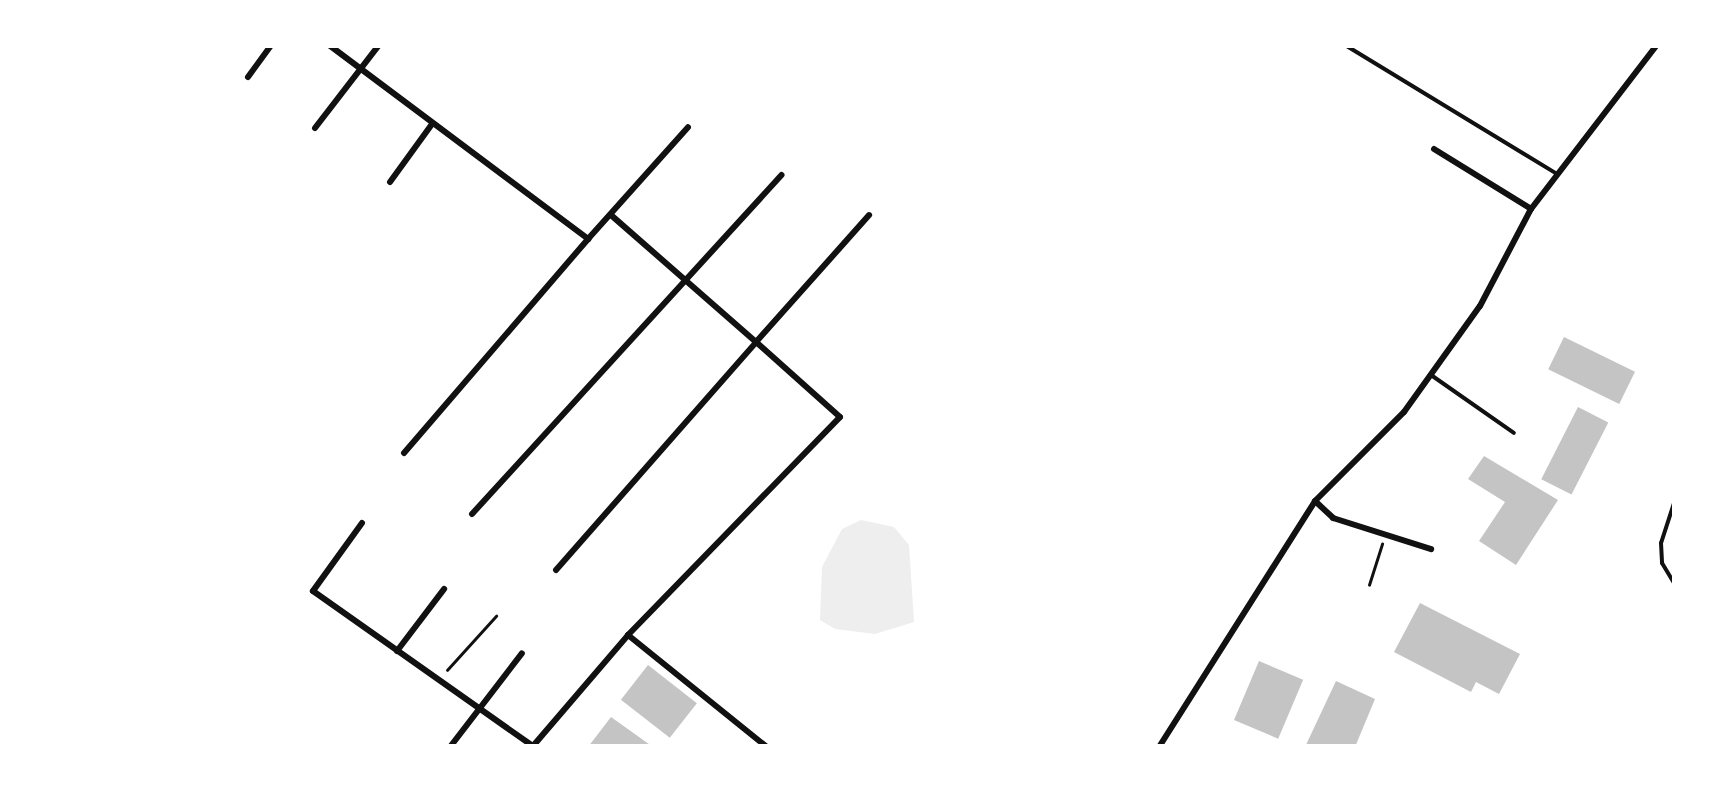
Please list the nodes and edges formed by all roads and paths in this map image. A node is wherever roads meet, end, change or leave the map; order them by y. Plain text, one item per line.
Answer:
1 (271, 45) edge
2 (329, 45) edge
3 (379, 45) edge
4 (1344, 45) edge
5 (1658, 45) edge
6 (360, 69) junction
7 (248, 77) dead end
8 (432, 124) junction
9 (688, 127) dead end
10 (315, 128) dead end
11 (1434, 149) dead end
12 (1557, 174) junction
13 (782, 175) dead end
14 (390, 182) dead end
15 (1532, 208) junction
16 (869, 215) dead end
17 (612, 216) junction
18 (588, 238) junction
19 (682, 282) junction
20 (756, 342) junction
21 (1431, 374) junction
22 (1514, 432) dead end
23 (404, 454) dead end
24 (1675, 500) edge
25 (1316, 501) junction
26 (472, 514) dead end
27 (362, 523) dead end
28 (1383, 538) junction
29 (1431, 549) dead end
30 (556, 570) dead end
31 (1369, 585) dead end
32 (1675, 586) edge
33 (444, 589) dead end
34 (496, 616) dead end
35 (628, 635) junction
36 (397, 650) junction
37 (522, 653) dead end
38 (438, 680) junction
39 (481, 710) junction
40 (450, 747) edge
41 (532, 747) edge
42 (767, 747) edge
43 (1159, 747) edge

1 - 7 street
2 - 6 street
3 - 6 street
4 - 12 lane
5 - 12 street
6 - 8 street
6 - 10 street
8 - 14 street
8 - 18 street
9 - 17 street
11 - 15 street
12 - 15 street
13 - 19 street
15 - 21 street
16 - 20 street
17 - 18 street
17 - 19 street
18 - 23 street
19 - 20 street
19 - 26 street
20 - 30 street
20 - 35 street
21 - 22 lane
21 - 25 street
24 - 32 lane
25 - 28 street
25 - 43 street
27 - 36 street
28 - 29 street
28 - 31 path
33 - 36 street
34 - 38 path
35 - 41 street
35 - 42 street
36 - 38 street
37 - 39 street
38 - 39 street
39 - 40 street
39 - 41 street

